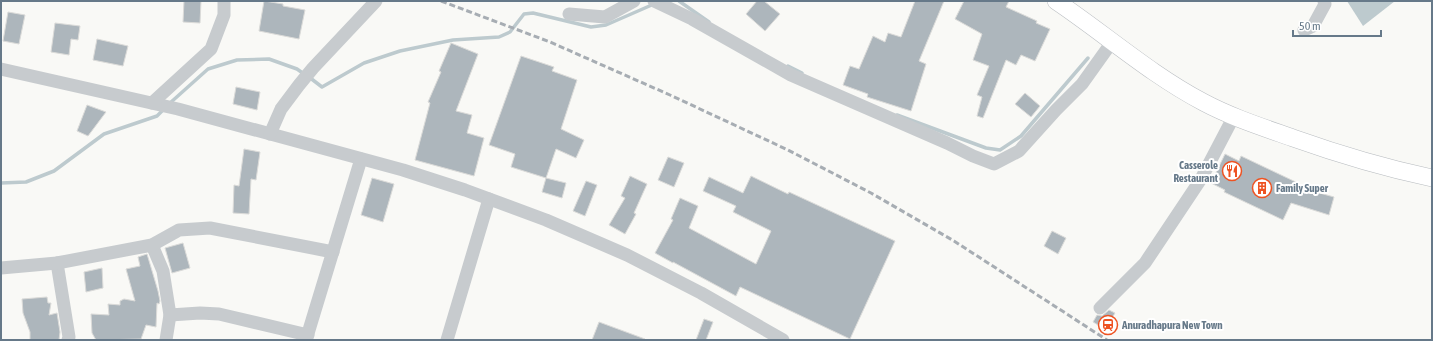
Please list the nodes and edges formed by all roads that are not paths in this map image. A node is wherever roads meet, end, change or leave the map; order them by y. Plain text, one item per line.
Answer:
1 (224, 1) edge
2 (376, 1) edge
3 (634, 1) edge
4 (1324, 1) edge
5 (657, 2) edge
6 (1064, 3) edge
7 (569, 14) dead end
8 (1304, 30) dead end
9 (1107, 39) junction
10 (1, 69) edge
11 (157, 104) junction
12 (1234, 116) junction
13 (270, 134) junction
14 (361, 158) junction
15 (1432, 178) edge
16 (489, 200) junction
17 (152, 245) junction
18 (333, 252) junction
19 (57, 263) junction
20 (1, 268) edge
21 (1100, 308) dead end
22 (170, 315) junction
23 (307, 337) edge
24 (68, 340) edge
25 (166, 340) edge
26 (447, 340) edge
27 (783, 340) edge

1 - 11 street
2 - 13 street
3 - 7 street
4 - 8 street
5 - 9 street
6 - 9 main road
9 - 12 main road
10 - 11 street
11 - 13 street
12 - 15 main road
12 - 21 street
13 - 14 street
14 - 16 street
14 - 18 street
16 - 26 street
16 - 27 street
17 - 18 street
17 - 19 street
17 - 22 street
18 - 23 street
19 - 20 street
19 - 24 street
22 - 23 street
22 - 25 street

